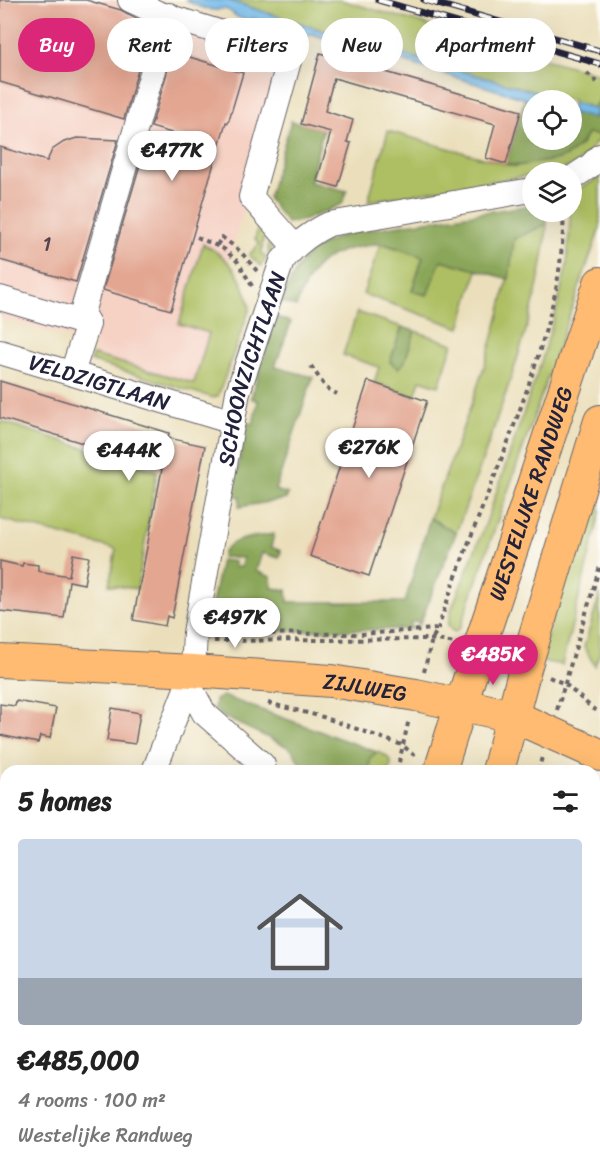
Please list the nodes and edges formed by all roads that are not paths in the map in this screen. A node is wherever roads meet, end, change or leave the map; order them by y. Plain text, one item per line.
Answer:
1 (130, 0) edge
2 (170, 15) junction
3 (600, 156) edge
4 (582, 171) edge
5 (522, 192) edge
6 (294, 246) junction
7 (600, 283) edge
8 (0, 298) edge
9 (88, 324) junction
10 (0, 352) edge
11 (72, 373) junction
12 (600, 420) edge
13 (233, 422) junction
14 (192, 657) junction
15 (0, 661) edge
16 (462, 705) junction
17 (513, 716) junction
18 (600, 755) edge
19 (156, 765) edge
20 (263, 765) edge
21 (442, 765) edge
22 (500, 765) edge

1 - 2 street
2 - 6 street
2 - 9 street
3 - 4 street
5 - 6 street, SCHOONZICHTLAAN
6 - 13 street, SCHOONZICHTLAAN
7 - 16 main road, WESTELIJKE RANDWEG
8 - 9 street
9 - 11 street
10 - 11 street, VELDZIGTLAAN
11 - 13 street, VELDZIGTLAAN
12 - 17 main road, WESTELIJKE RANDWEG
13 - 14 street, SCHOONZICHTLAAN
14 - 15 main road, ZIJLWEG
14 - 16 main road, ZIJLWEG
14 - 19 street
14 - 20 street
16 - 17 main road, ZIJLWEG
16 - 21 main road, WESTELIJKE RANDWEG
17 - 18 main road, ZIJLWEG
17 - 22 main road, WESTELIJKE RANDWEG

